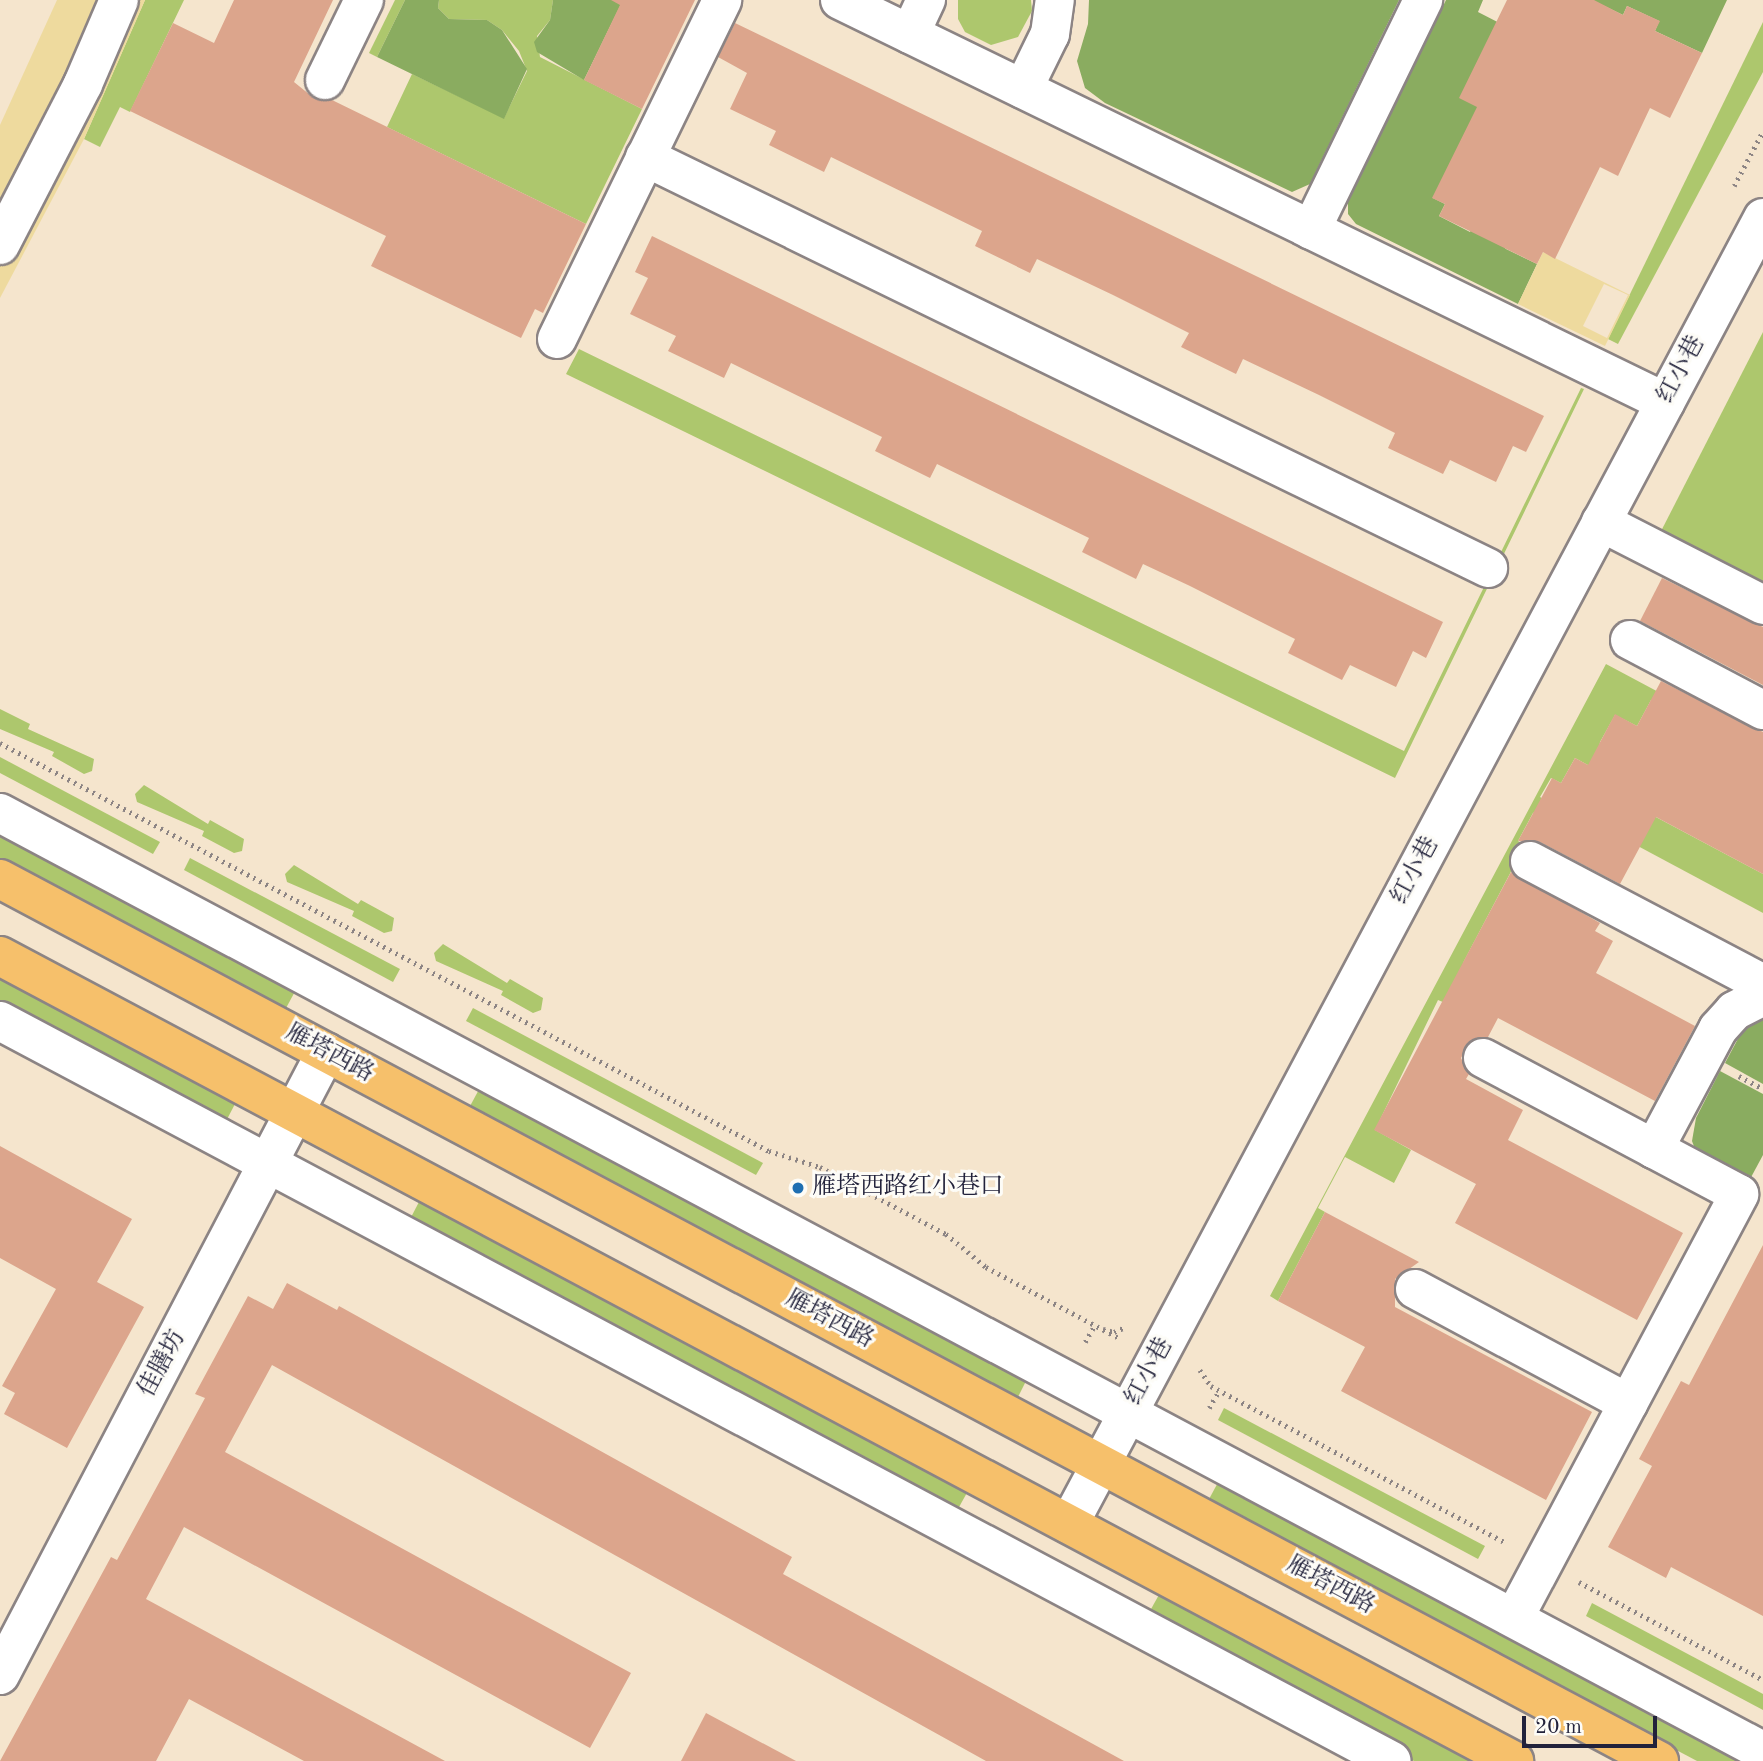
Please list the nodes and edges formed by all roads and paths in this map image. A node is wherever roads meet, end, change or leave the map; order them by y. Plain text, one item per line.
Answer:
1 (118, 0) edge
2 (364, 0) edge
3 (722, 0) edge
4 (840, 0) edge
5 (926, 0) edge
6 (1055, 0) edge
7 (1423, 0) edge
8 (910, 34) junction
9 (325, 80) dead end
10 (1023, 89) junction
11 (645, 158) junction
12 (1763, 218) edge
13 (1311, 230) junction
14 (0, 245) edge
15 (557, 339) dead end
16 (1665, 402) junction
17 (1601, 522) junction
18 (1488, 568) dead end
19 (1763, 605) edge
20 (1630, 640) dead end
21 (1763, 710) edge
22 (0, 743) edge
23 (0, 813) edge
24 (1531, 861) dead end
25 (0, 879) edge
26 (0, 956) edge
27 (1763, 984) edge
28 (1763, 996) edge
29 (0, 1021) edge
30 (326, 1052) junction
31 (1483, 1058) dead end
32 (294, 1112) junction
33 (1654, 1149) junction
34 (268, 1163) junction
35 (1751, 1201) edge
36 (1415, 1289) dead end
37 (1157, 1358) junction
38 (1210, 1386) dead end
39 (1628, 1403) junction
40 (1128, 1413) junction
41 (1100, 1464) junction
42 (1069, 1524) junction
43 (1514, 1618) junction
44 (0, 1675) edge
45 (1763, 1751) edge
46 (1392, 1761) edge
47 (1514, 1761) edge
48 (1658, 1761) edge

1 - 14 street
2 - 9 street
3 - 11 street
4 - 8 street
5 - 8 street
6 - 10 street
7 - 13 street
8 - 10 street
10 - 13 street
11 - 15 street
11 - 18 street
12 - 16 street, 红小巷
13 - 16 street
16 - 17 street, 红小巷
17 - 19 street
17 - 37 street, 红小巷
20 - 21 street
22 - 37 path
23 - 40 street
24 - 27 street
25 - 30 main road, 雁塔西路
26 - 32 main road
28 - 33 street
29 - 34 street
30 - 32 street, 佳膳坊
30 - 41 main road, 雁塔西路
31 - 33 street
32 - 34 street, 佳膳坊
32 - 42 main road
33 - 35 street
34 - 44 street, 佳膳坊
34 - 46 street
35 - 39 street
36 - 39 street
37 - 38 path
37 - 40 street, 红小巷
39 - 43 street
40 - 41 street, 红小巷
40 - 43 street
41 - 42 street, 红小巷
41 - 48 main road, 雁塔西路
42 - 47 main road
43 - 45 street

